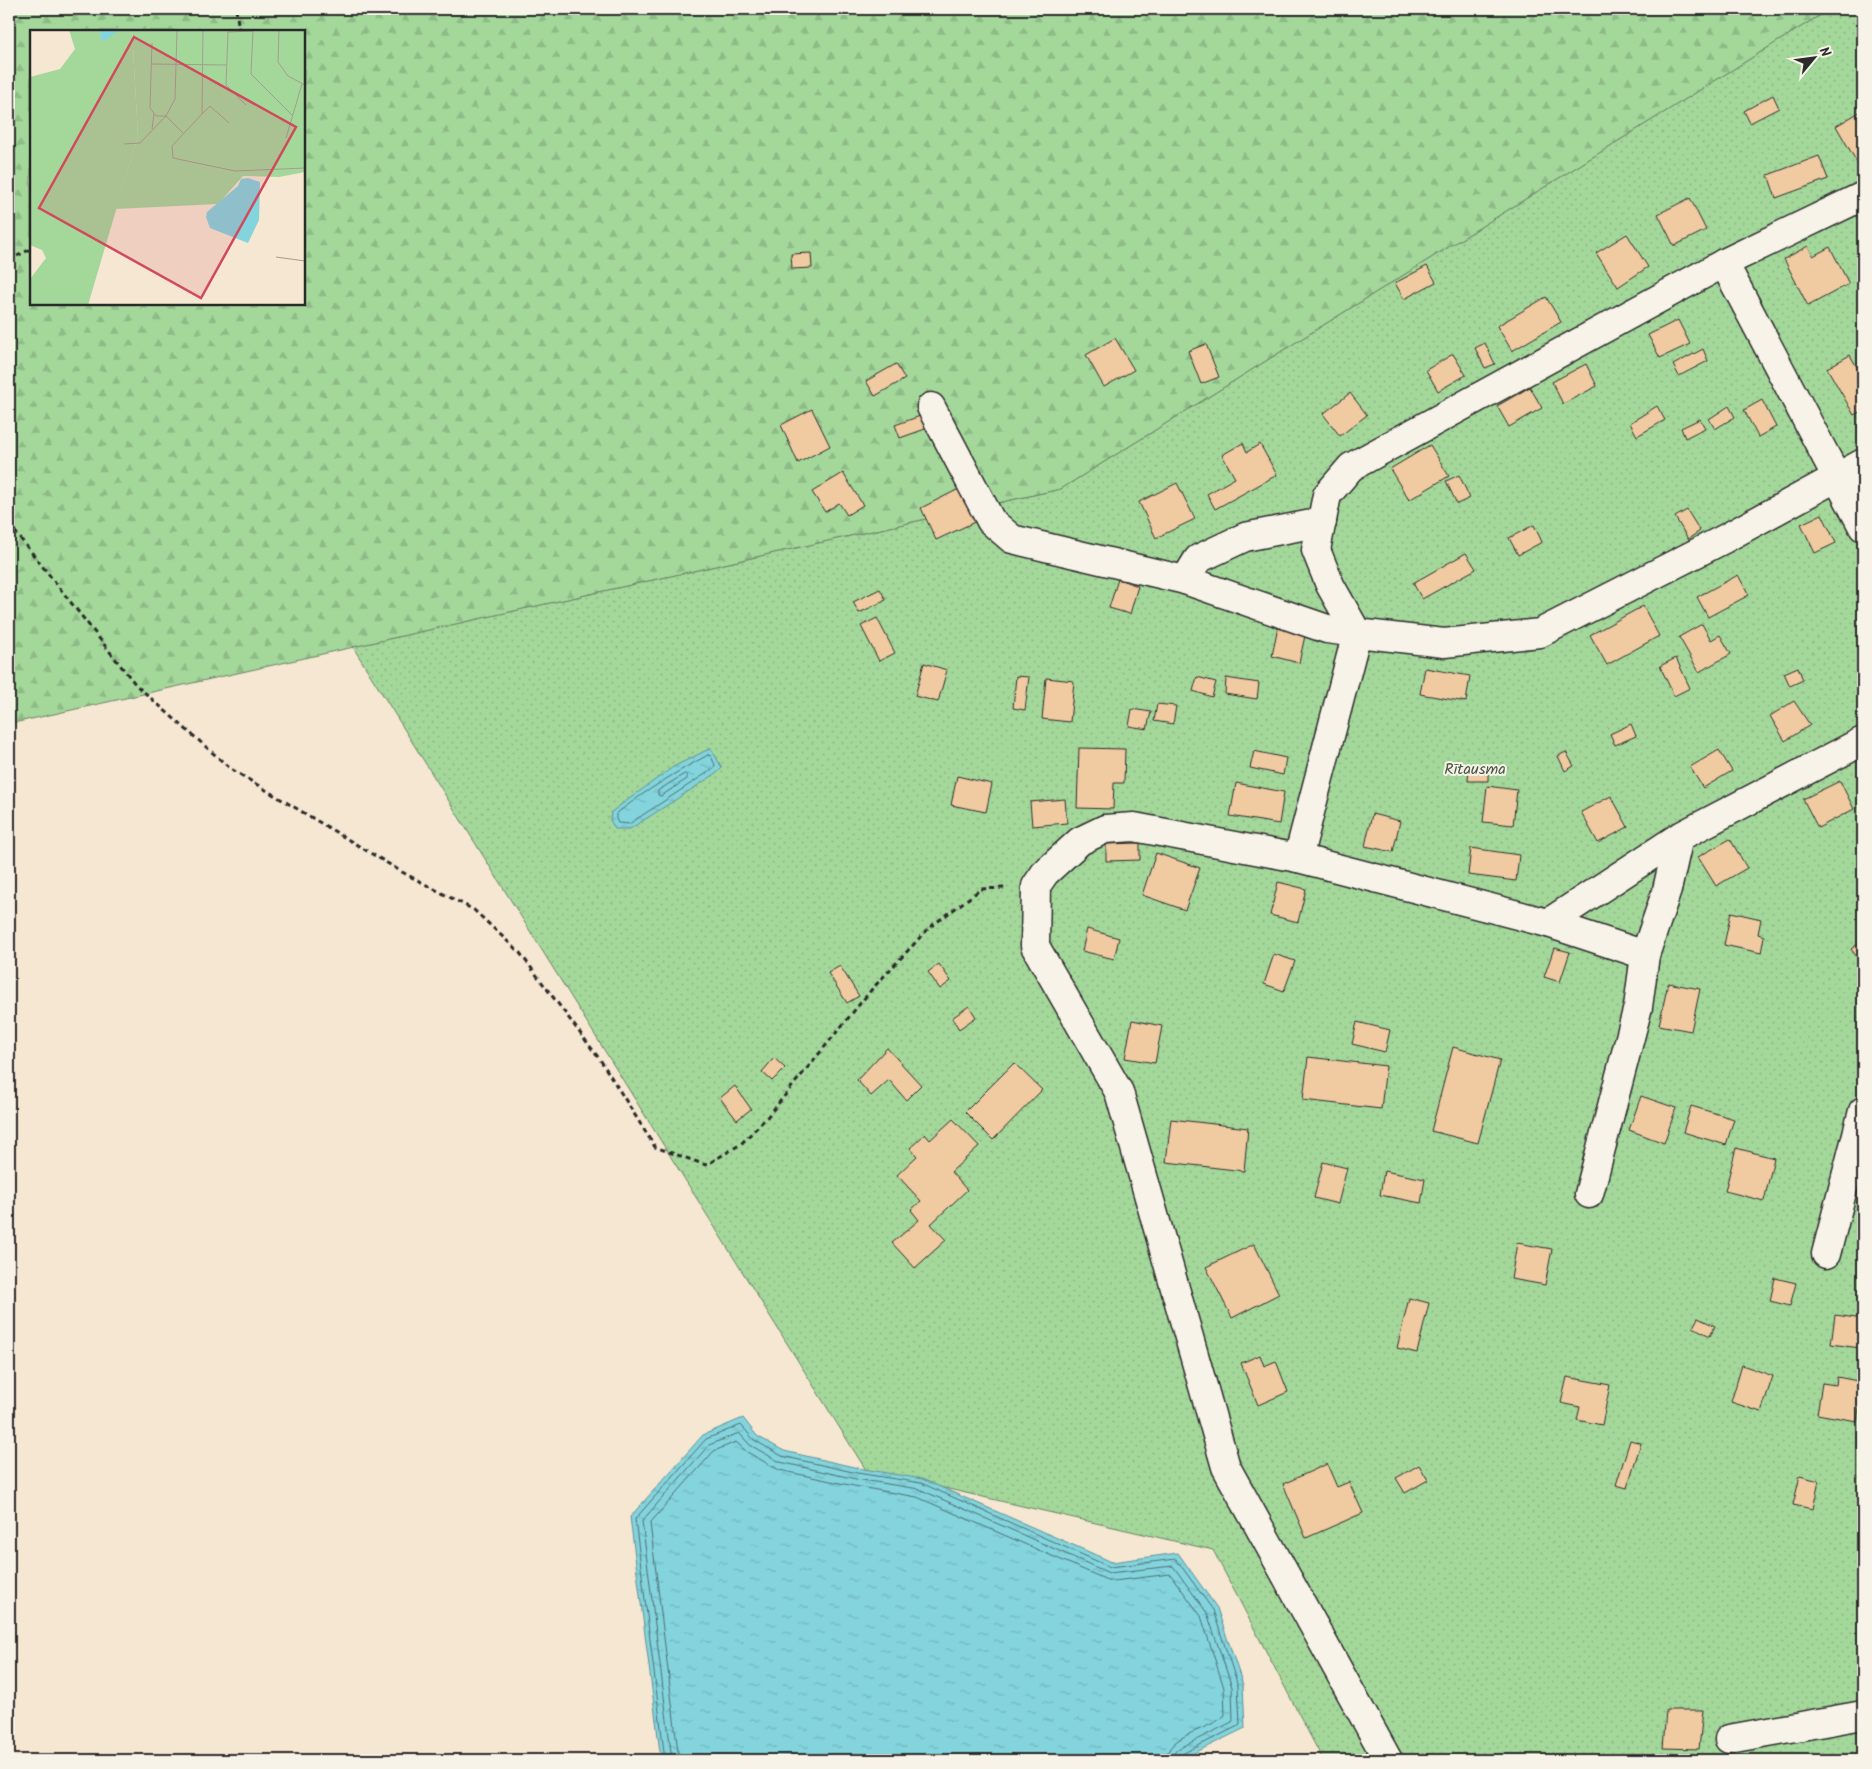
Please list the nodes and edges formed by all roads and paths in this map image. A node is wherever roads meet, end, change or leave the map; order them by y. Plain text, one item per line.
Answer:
1 (236, 9) edge
2 (240, 30) edge
3 (1863, 196) edge
4 (30, 250) edge
5 (9, 260) edge
6 (1724, 263) junction
7 (931, 407) dead end
8 (1863, 463) edge
9 (1837, 477) junction
10 (1322, 522) junction
11 (9, 524) edge
12 (1863, 527) edge
13 (1185, 580) junction
14 (1356, 633) junction
15 (1863, 741) edge
16 (1679, 837) junction
17 (1298, 858) junction
18 (1036, 886) junction
19 (1548, 924) junction
20 (1646, 955) junction
21 (1863, 1111) edge
22 (1589, 1194) dead end
23 (1826, 1254) dead end
24 (1863, 1715) edge
25 (1729, 1739) dead end
26 (1388, 1760) edge

1 - 2 path
3 - 6 lane
4 - 5 path
6 - 9 lane
6 - 10 lane
7 - 13 lane
8 - 9 lane
9 - 12 lane
9 - 14 lane
10 - 13 lane
10 - 14 lane
11 - 18 path
13 - 14 lane
14 - 17 lane
15 - 16 lane
16 - 19 lane
16 - 20 lane
17 - 18 lane
17 - 19 lane
18 - 26 lane
19 - 20 lane
20 - 22 lane
21 - 23 lane
24 - 25 lane

